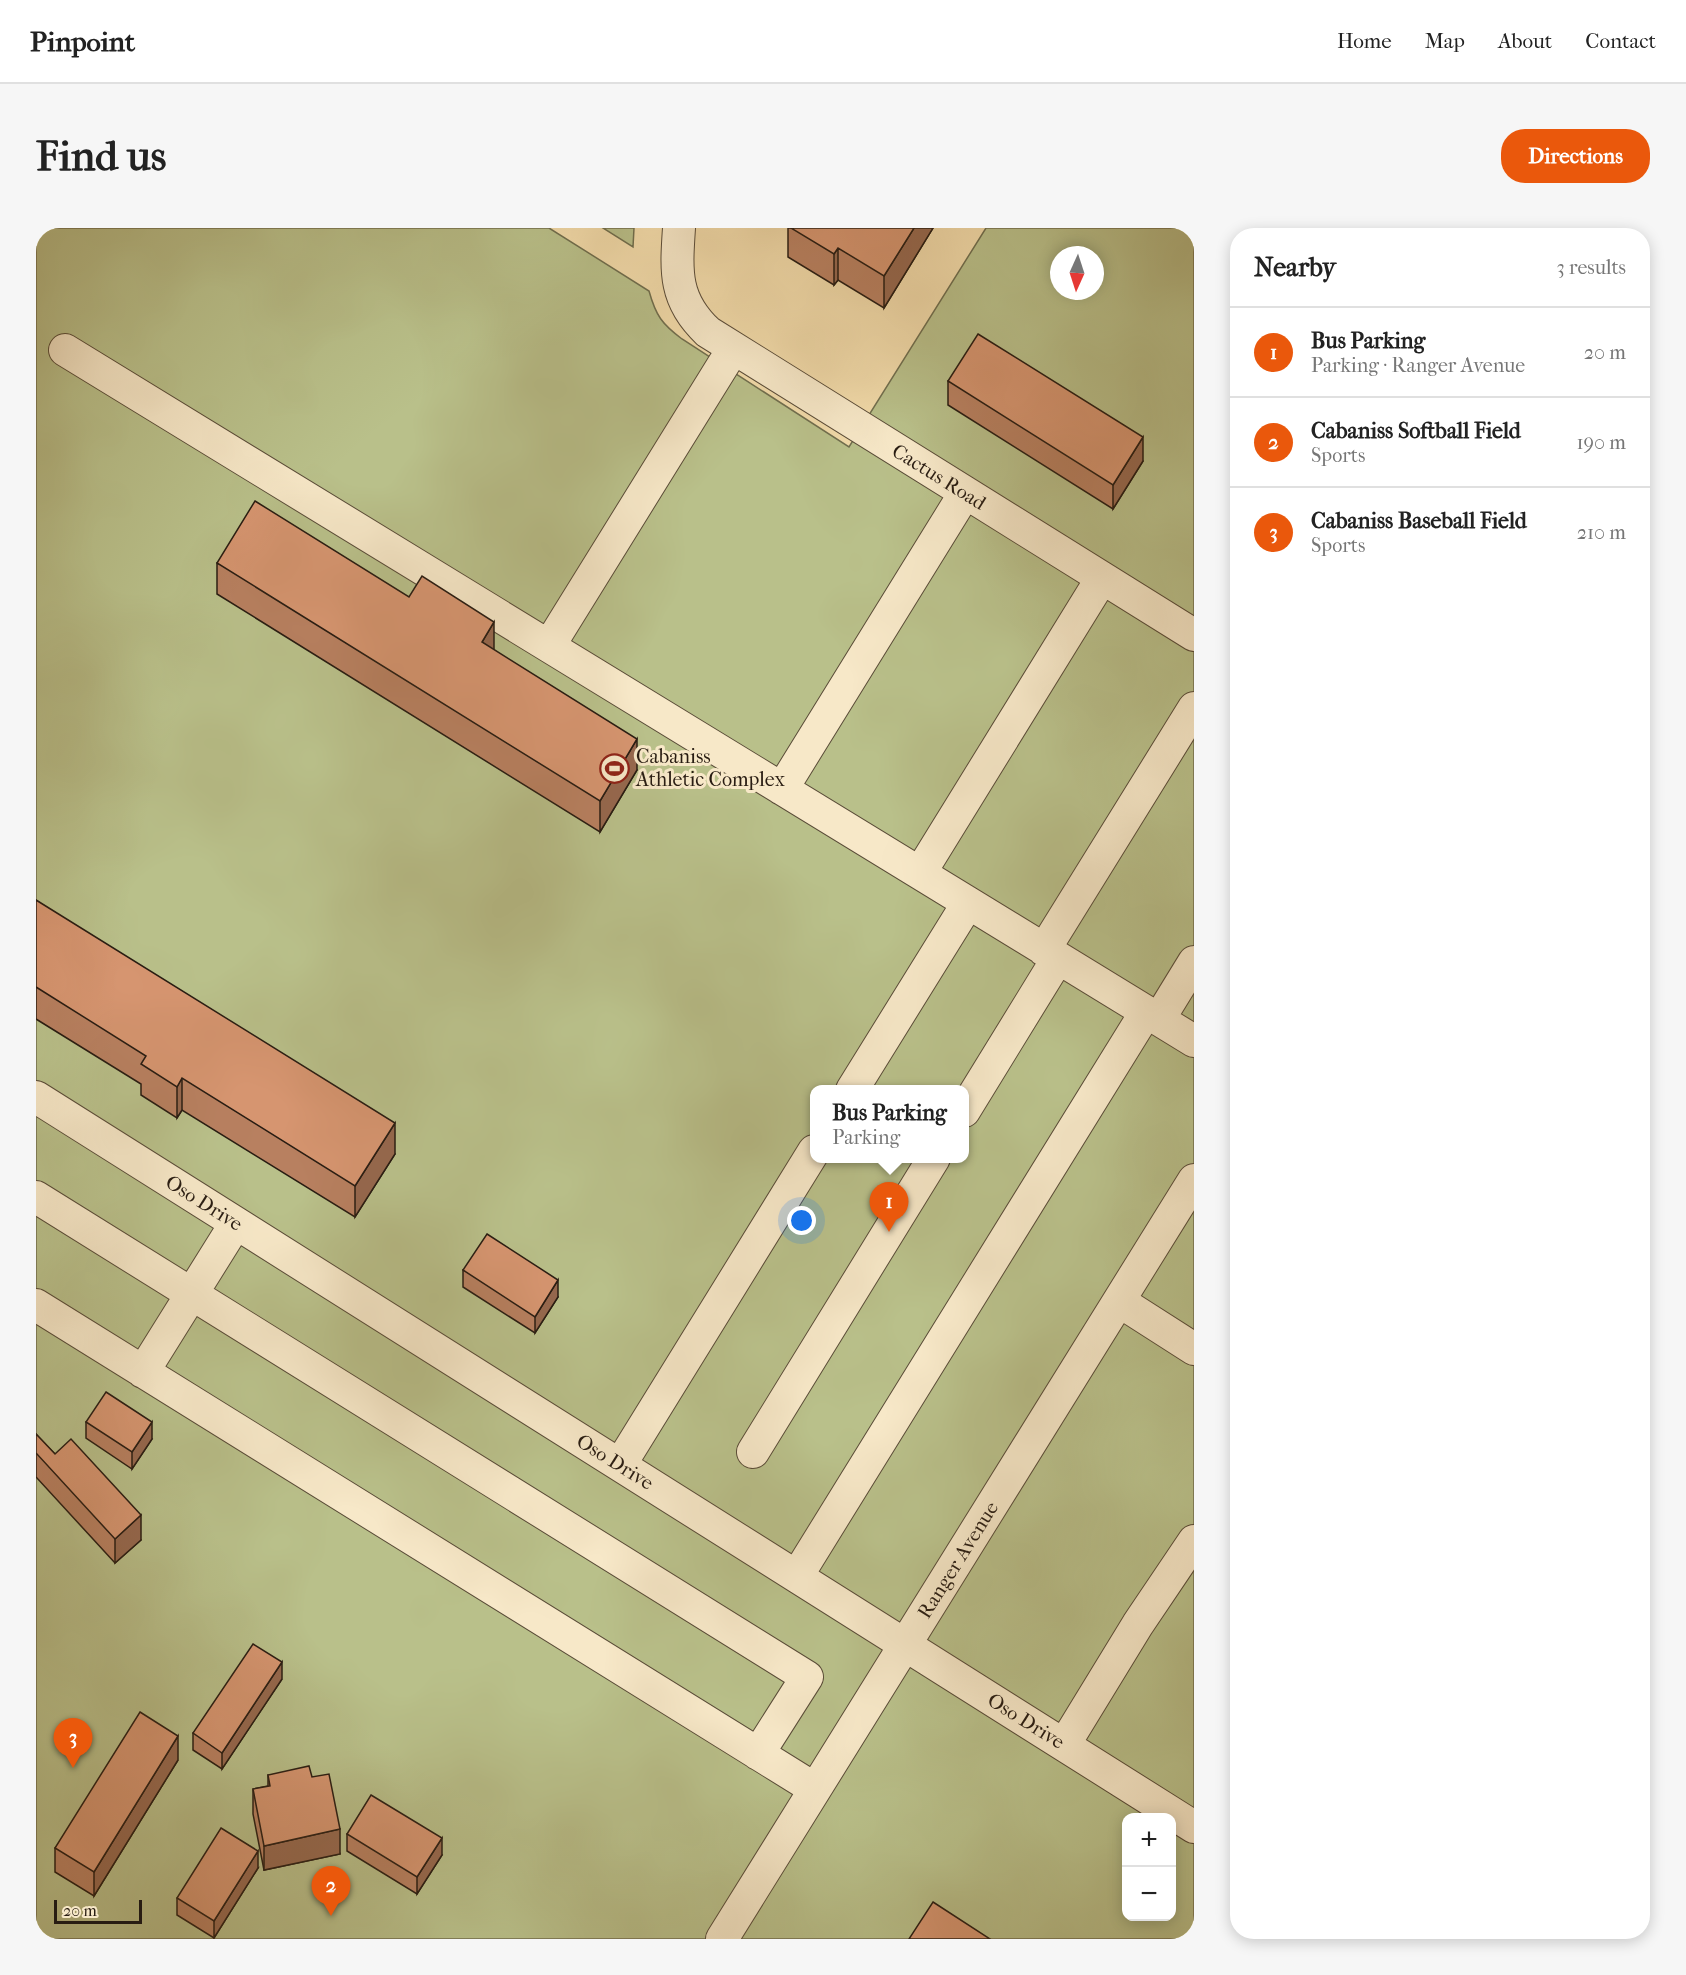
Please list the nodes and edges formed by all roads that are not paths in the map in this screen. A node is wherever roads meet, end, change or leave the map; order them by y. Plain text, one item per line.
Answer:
1 (679, 228) edge
2 (733, 349) junction
3 (65, 350) dead end
4 (965, 493) junction
5 (1102, 578) junction
6 (1194, 635) edge
7 (549, 646) junction
8 (1194, 708) edge
9 (782, 789) junction
10 (920, 873) junction
11 (968, 903) junction
12 (1051, 954) junction
13 (1194, 962) edge
14 (1152, 1016) junction
15 (1194, 1041) edge
16 (854, 1085) edge
17 (36, 1097) edge
18 (969, 1102) edge
19 (810, 1158) edge
20 (931, 1163) edge
21 (1194, 1180) edge
22 (36, 1197) edge
23 (236, 1223) junction
24 (192, 1294) junction
25 (1119, 1301) junction
26 (36, 1305) edge
27 (1194, 1348) edge
28 (143, 1372) junction
29 (753, 1452) dead end
30 (620, 1465) junction
31 (1194, 1541) edge
32 (796, 1576) junction
33 (905, 1645) junction
34 (1064, 1745) junction
35 (758, 1754) junction
36 (815, 1789) junction
37 (1194, 1827) edge
38 (722, 1939) edge

1 - 2 street, Cactus Road
2 - 4 street, Cactus Road
2 - 7 street
3 - 7 street
4 - 5 street, Cactus Road
4 - 9 street
5 - 6 street, Cactus Road
5 - 10 street
7 - 9 street
8 - 12 street
9 - 10 street
10 - 11 street
11 - 12 street
11 - 16 street
12 - 14 street
12 - 18 street
13 - 14 street
14 - 15 street
14 - 32 street
17 - 23 street, Oso Drive
19 - 30 street
20 - 29 street
21 - 25 street, Ranger Avenue
22 - 24 street
23 - 24 street
23 - 30 street, Oso Drive
24 - 28 street
24 - 35 street
25 - 27 street
25 - 33 street, Ranger Avenue
26 - 28 street
28 - 35 street
30 - 32 street, Oso Drive
31 - 34 street
32 - 33 street, Oso Drive
33 - 34 street, Oso Drive
33 - 36 street, Ranger Avenue
34 - 37 street, Oso Drive
35 - 36 street
36 - 38 street, Ranger Avenue

